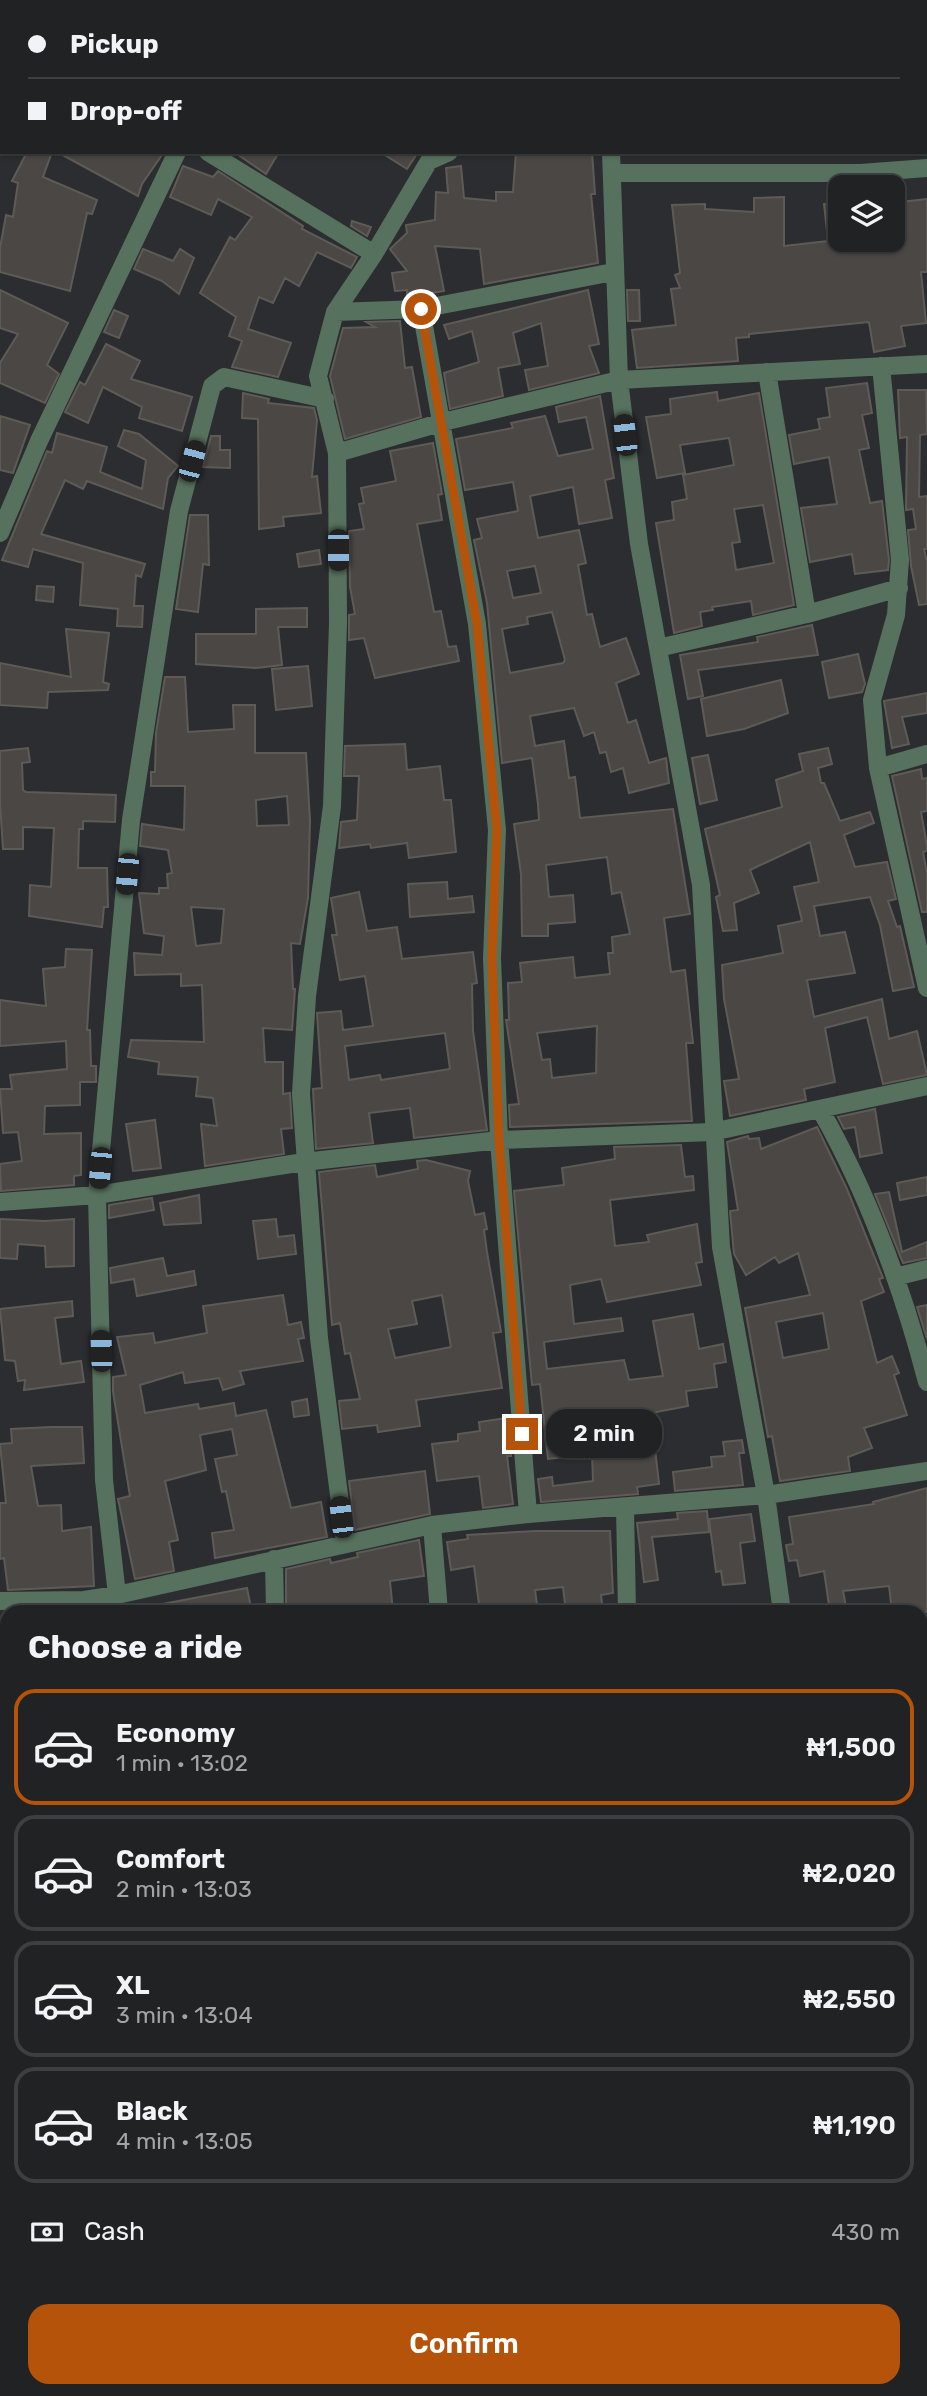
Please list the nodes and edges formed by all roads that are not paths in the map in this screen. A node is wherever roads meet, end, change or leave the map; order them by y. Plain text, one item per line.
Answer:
1 (176, 154) edge
2 (211, 154) edge
3 (611, 154) edge
4 (430, 157) edge
5 (927, 168) edge
6 (611, 173) junction
7 (374, 254) junction
8 (613, 272) junction
9 (421, 309) junction
10 (335, 312) junction
11 (927, 364) edge
12 (881, 366) junction
13 (767, 372) junction
14 (619, 380) junction
15 (325, 400) junction
16 (443, 422) junction
17 (337, 453) junction
18 (0, 533) edge
19 (899, 588) junction
20 (807, 614) junction
21 (658, 648) junction
22 (927, 754) edge
23 (878, 768) junction
24 (927, 988) edge
25 (927, 1086) edge
26 (820, 1109) junction
27 (712, 1132) junction
28 (499, 1140) junction
29 (304, 1162) junction
30 (97, 1195) junction
31 (0, 1202) edge
32 (927, 1269) edge
33 (895, 1277) junction
34 (927, 1382) edge
35 (927, 1471) edge
36 (766, 1496) junction
37 (625, 1507) junction
38 (528, 1514) junction
39 (432, 1525) junction
40 (345, 1542) junction
41 (274, 1559) junction
42 (117, 1595) junction
43 (0, 1601) edge
44 (67, 1605) edge
45 (87, 1605) edge
46 (275, 1605) edge
47 (438, 1605) edge
48 (627, 1605) edge
49 (781, 1605) edge

1 - 18 street
2 - 7 street
3 - 6 street
4 - 7 street
5 - 6 street
6 - 8 street
7 - 10 street
8 - 9 street
8 - 14 street
9 - 10 street
9 - 16 street
10 - 15 street
11 - 12 street
12 - 13 street
12 - 19 street
13 - 14 street
13 - 20 street
14 - 16 street
14 - 21 street
15 - 17 street
15 - 30 street
16 - 17 street
16 - 28 street
17 - 29 street
19 - 20 street
19 - 23 street
20 - 21 street
21 - 27 street
22 - 23 street
23 - 24 street
25 - 26 street
26 - 27 street
26 - 33 street
27 - 28 street
27 - 36 street
28 - 29 street
28 - 38 street
29 - 30 street
29 - 40 street
30 - 31 street
30 - 42 street
32 - 33 street
33 - 34 street
35 - 36 street
36 - 37 street
36 - 49 street
37 - 38 street
37 - 48 street
38 - 39 street
39 - 40 street
39 - 47 street
40 - 41 street
41 - 42 street
41 - 46 street
42 - 45 street
43 - 44 street

